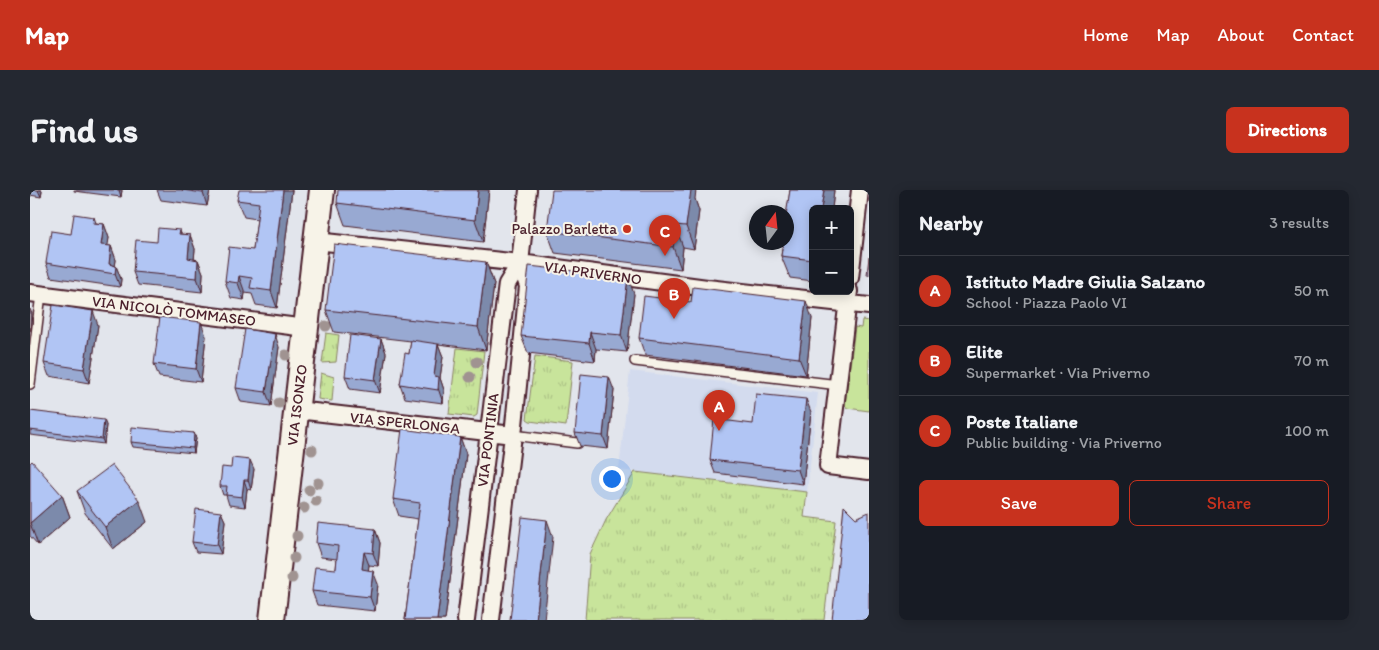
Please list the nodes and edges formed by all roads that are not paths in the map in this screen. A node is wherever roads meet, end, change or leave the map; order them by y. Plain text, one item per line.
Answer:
1 (322, 190) edge
2 (528, 190) edge
3 (860, 190) edge
4 (316, 241) junction
5 (853, 250) edge
6 (520, 263) junction
7 (35, 294) edge
8 (848, 298) edge
9 (869, 306) edge
10 (306, 328) junction
11 (635, 361) dead end
12 (30, 384) edge
13 (839, 385) junction
14 (297, 410) junction
15 (489, 432) junction
16 (513, 435) junction
17 (577, 443) edge
18 (869, 471) edge
19 (272, 620) edge
20 (466, 620) edge
21 (491, 620) edge

1 - 4 main road, VIA ISONZO
2 - 6 street, VIA PONTINIA
3 - 5 street
4 - 6 street, VIA PRIVERNO
4 - 10 main road, VIA ISONZO
6 - 8 street, VIA PRIVERNO
6 - 15 street, VIA PONTINIA
6 - 16 street, VIA PONTINIA
7 - 10 street, VIA NICOLÒ TOMMASEO
7 - 12 lane, VIA NICOLÒ TOMMASEO
8 - 9 street, VIA PRIVERNO
8 - 13 street
10 - 14 main road, VIA ISONZO
11 - 13 lane
13 - 18 street
14 - 15 street, VIA SPERLONGA
14 - 19 main road, VIA ISONZO
15 - 16 street, VIA SPERLONGA
15 - 20 street, VIA PONTINIA
16 - 17 lane
16 - 21 street, VIA PONTINIA

